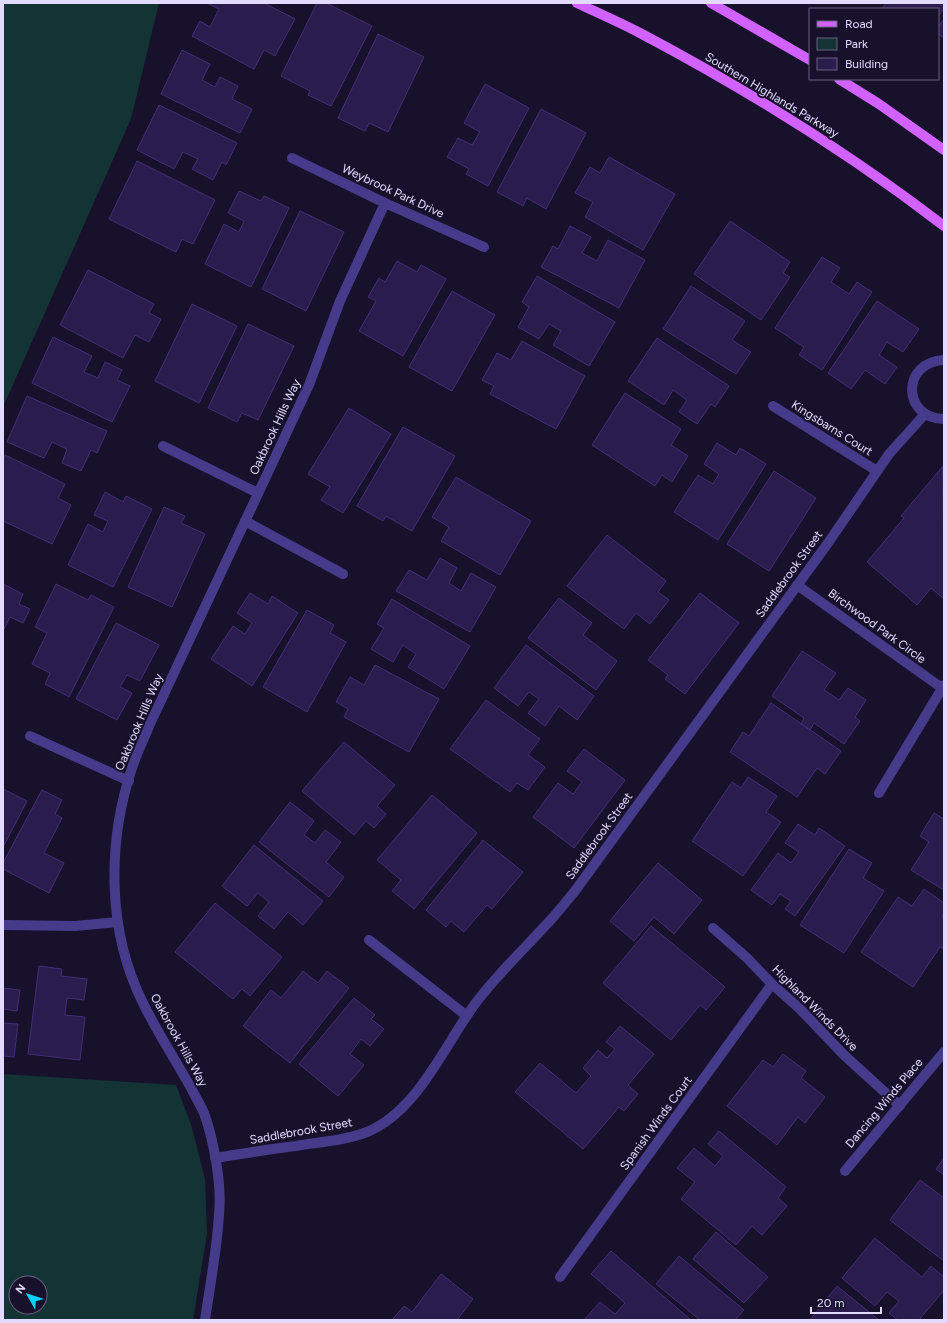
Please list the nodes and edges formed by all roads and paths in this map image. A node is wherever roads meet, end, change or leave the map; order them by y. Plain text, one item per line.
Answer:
1 (577, 3) edge
2 (711, 3) edge
3 (809, 59) edge
4 (841, 80) edge
5 (944, 150) edge
6 (292, 158) dead end
7 (385, 203) junction
8 (944, 226) edge
9 (484, 247) dead end
10 (944, 360) edge
11 (773, 406) dead end
12 (925, 414) junction
13 (944, 419) edge
14 (162, 446) dead end
15 (877, 472) junction
16 (258, 493) junction
17 (245, 521) junction
18 (343, 574) dead end
19 (797, 585) junction
20 (943, 687) edge
21 (30, 736) dead end
22 (129, 781) junction
23 (879, 793) dead end
24 (118, 922) junction
25 (3, 925) edge
26 (714, 928) dead end
27 (369, 940) dead end
28 (772, 984) junction
29 (467, 1016) junction
30 (944, 1052) edge
31 (900, 1106) junction
32 (215, 1158) junction
33 (845, 1171) dead end
34 (560, 1276) dead end
35 (205, 1320) edge

1 - 8 main road, Southern Highlands Parkway
2 - 3 main road
4 - 5 main road
6 - 7 street, Weybrook Park Drive
7 - 9 street, Weybrook Park Drive
7 - 16 street, Oakbrook Hills Way
10 - 12 street
11 - 15 street, Kingsbarns Court
12 - 13 street
12 - 15 street, Saddlebrook Street
14 - 16 street
15 - 19 street, Saddlebrook Street
16 - 17 street, Oakbrook Hills Way
17 - 18 street
17 - 22 street, Oakbrook Hills Way
19 - 20 street, Birchwood Park Circle
19 - 29 street, Saddlebrook Street
20 - 23 street, Birchwood Park Circle
21 - 22 street
22 - 24 street, Oakbrook Hills Way
24 - 25 street
24 - 32 street, Oakbrook Hills Way
26 - 28 street, Highland Winds Drive
27 - 29 street
28 - 31 street, Highland Winds Drive
28 - 34 street, Spanish Winds Court
29 - 32 street, Saddlebrook Street
30 - 31 street, Dancing Winds Place
31 - 33 street, Dancing Winds Place
32 - 35 street, Oakbrook Hills Way

